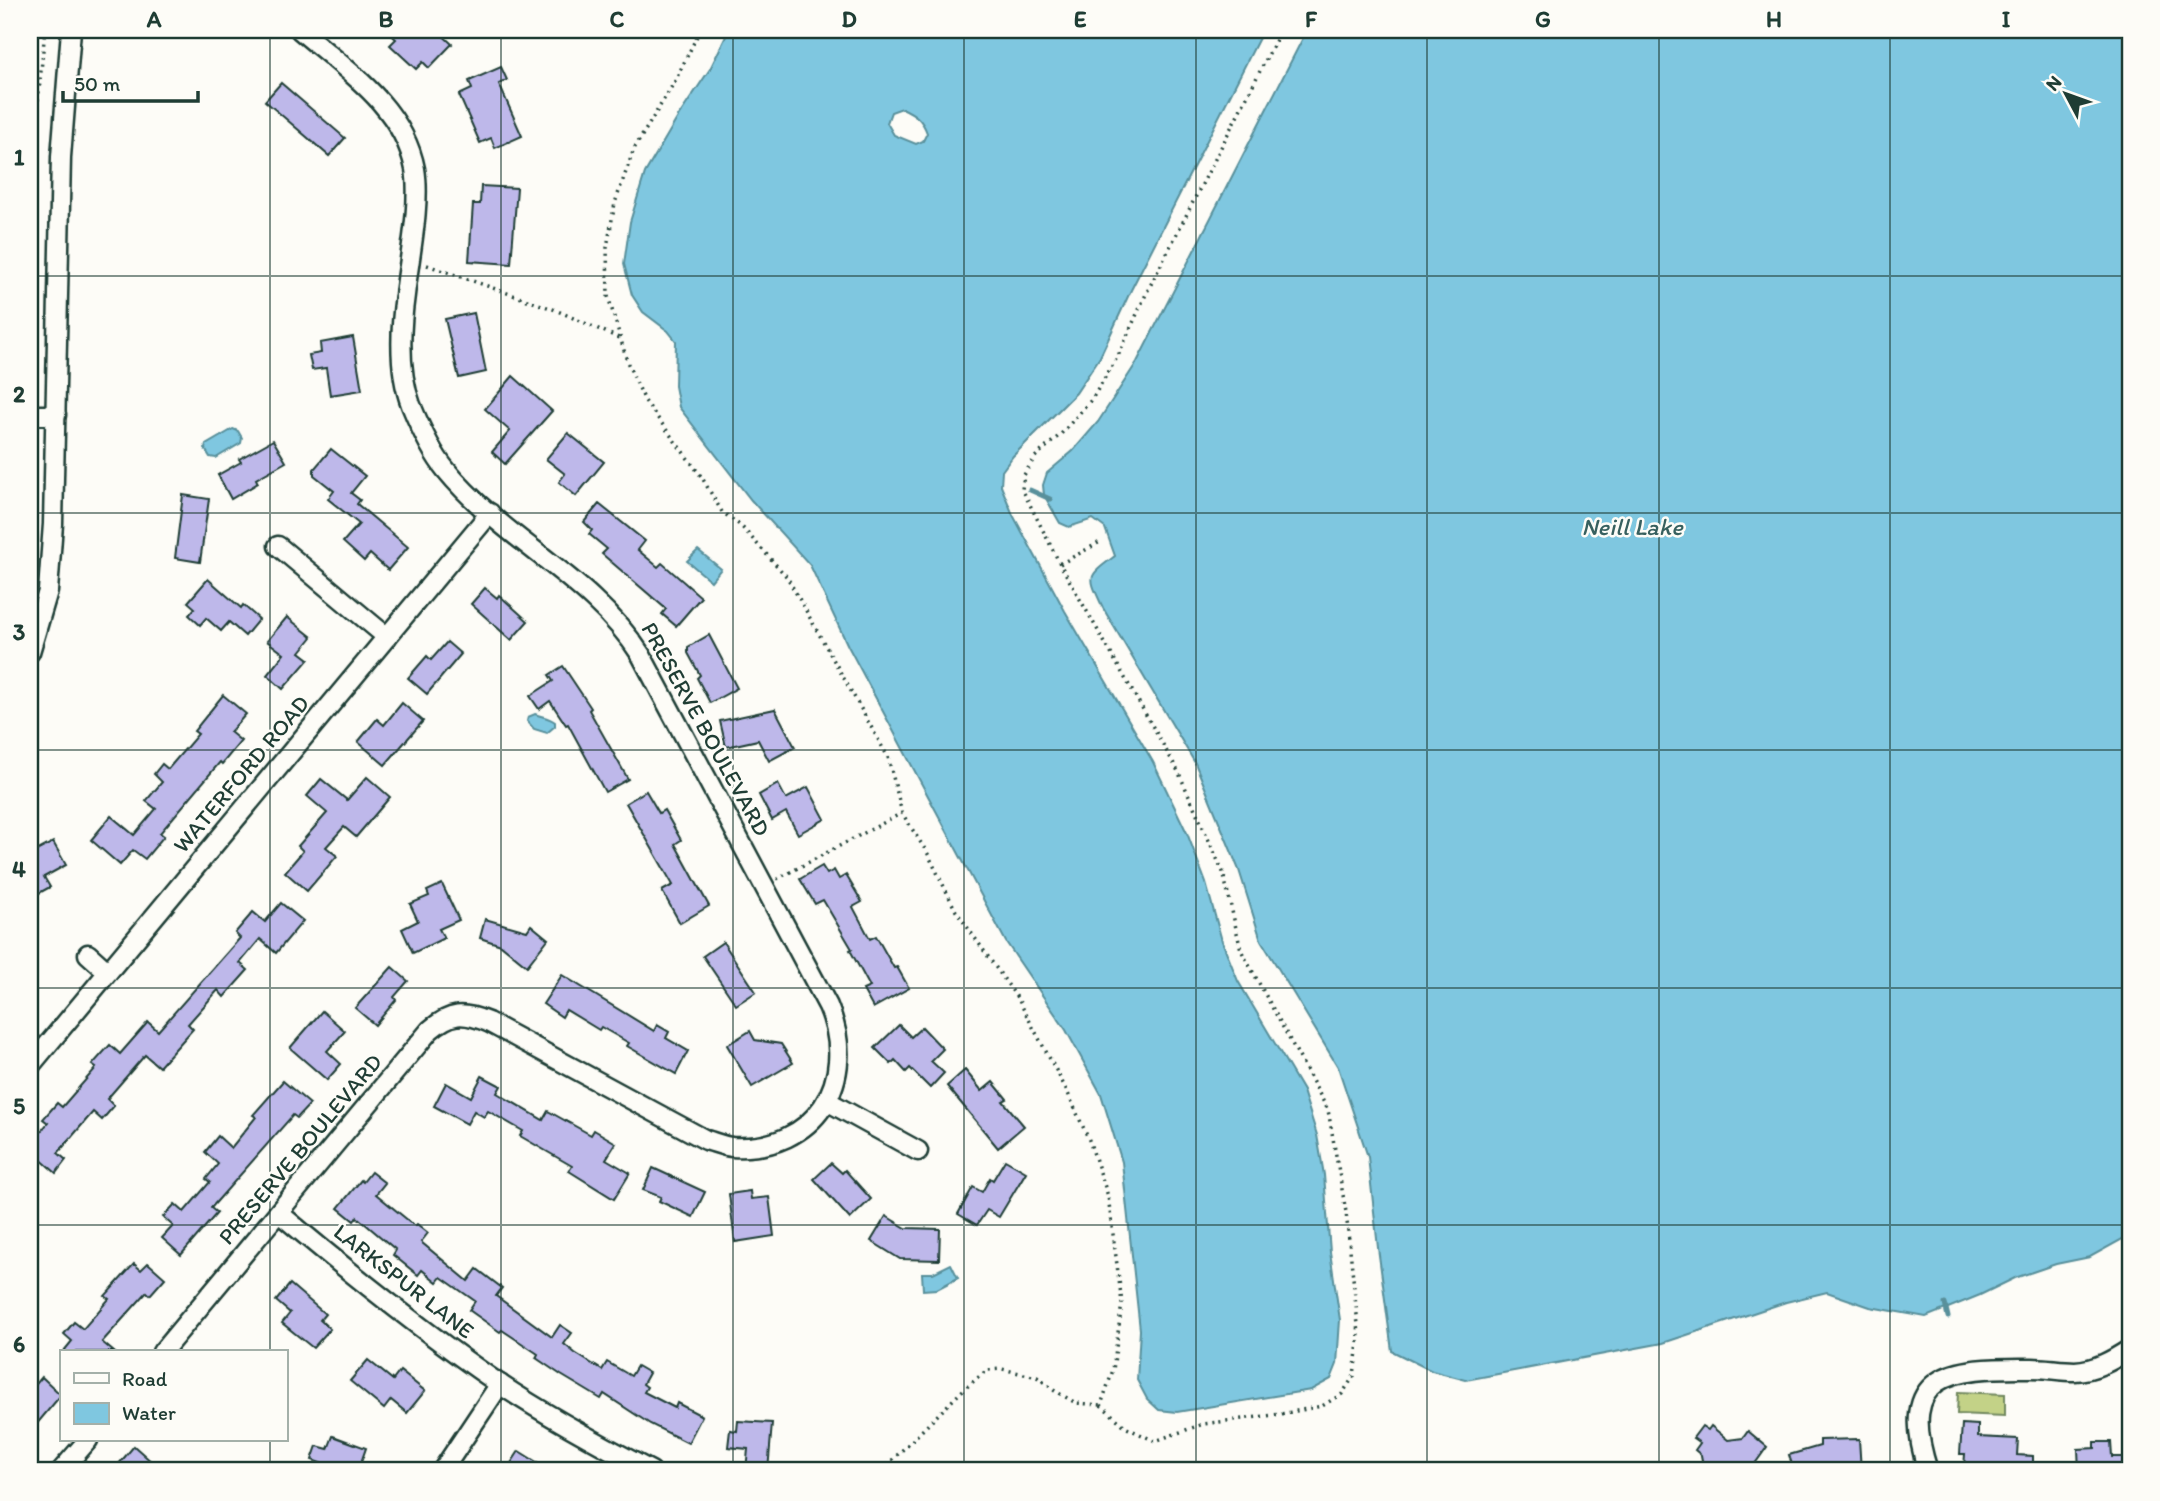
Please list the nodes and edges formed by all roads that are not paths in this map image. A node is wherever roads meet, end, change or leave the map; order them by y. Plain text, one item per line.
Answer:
1 (71, 30) edge
2 (300, 30) edge
3 (30, 415) edge
4 (56, 415) junction
5 (490, 513) junction
6 (278, 546) dead end
7 (387, 637) junction
8 (30, 652) edge
9 (88, 954) dead end
10 (108, 972) junction
11 (30, 1066) edge
12 (827, 1101) junction
13 (918, 1150) dead end
14 (279, 1213) junction
15 (2130, 1349) edge
16 (164, 1350) edge
17 (500, 1384) junction
18 (86, 1442) edge
19 (61, 1471) edge
20 (442, 1471) edge
21 (651, 1471) edge
22 (1928, 1471) edge

1 - 4 street
2 - 5 street, PRESERVE BOULEVARD
3 - 4 street
4 - 8 street
5 - 7 street, WATERFORD ROAD
5 - 12 street, PRESERVE BOULEVARD
6 - 7 street
7 - 10 street, WATERFORD ROAD
9 - 10 street
10 - 11 street, WATERFORD ROAD
12 - 13 street
12 - 14 street, PRESERVE BOULEVARD
14 - 16 street, PRESERVE BOULEVARD
14 - 17 street, LARKSPUR LANE
15 - 22 street
17 - 20 street
17 - 21 street, LARKSPUR LANE
18 - 19 street

